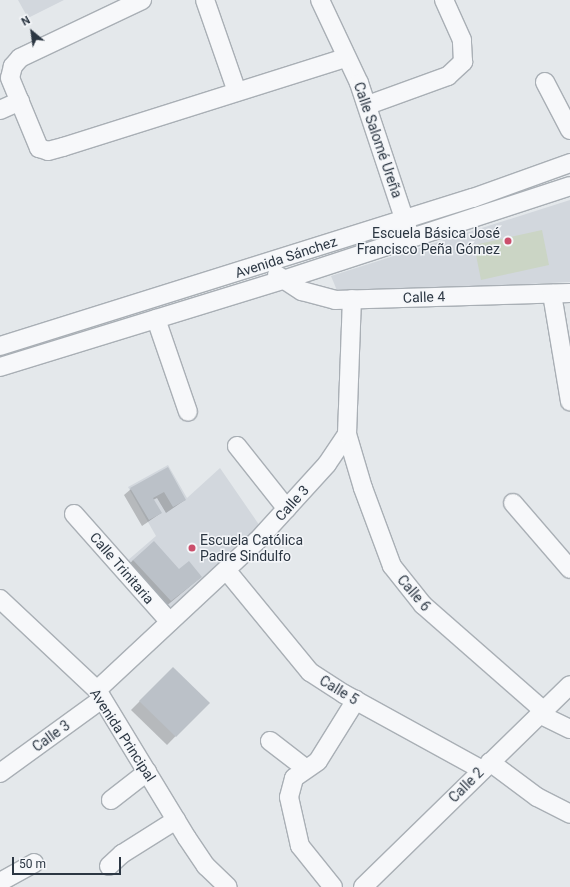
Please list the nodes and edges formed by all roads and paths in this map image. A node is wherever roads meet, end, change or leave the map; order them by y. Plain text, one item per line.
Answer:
1 (142, 0) edge
2 (206, 0) edge
3 (320, 0) edge
4 (444, 0) edge
5 (346, 58) junction
6 (545, 82) dead end
7 (237, 92) junction
8 (20, 101) junction
9 (368, 105) junction
10 (0, 110) edge
11 (570, 130) edge
12 (570, 163) edge
13 (570, 186) edge
14 (405, 219) junction
15 (411, 239) junction
16 (262, 265) junction
17 (283, 280) junction
18 (570, 293) edge
19 (552, 294) junction
20 (352, 299) junction
21 (156, 319) junction
22 (0, 346) edge
23 (0, 367) edge
24 (570, 401) edge
25 (188, 412) dead end
26 (347, 434) junction
27 (237, 446) dead end
28 (512, 502) dead end
29 (287, 509) junction
30 (74, 514) dead end
31 (570, 569) edge
32 (228, 571) junction
33 (0, 599) edge
34 (170, 622) junction
35 (570, 685) edge
36 (100, 695) junction
37 (356, 700) junction
38 (541, 712) junction
39 (570, 729) edge
40 (270, 741) dead end
41 (486, 766) junction
42 (305, 768) junction
43 (147, 772) junction
44 (0, 773) edge
45 (111, 800) dead end
46 (570, 814) edge
47 (176, 820) junction
48 (34, 863) dead end
49 (109, 866) dead end
50 (0, 882) edge
51 (228, 887) edge
52 (333, 887) edge
53 (363, 887) edge

1 - 8 street
2 - 7 street
3 - 5 street, Calle Salomé Ureña
4 - 9 street
5 - 7 street
5 - 9 street, Calle Salomé Ureña
6 - 11 street
7 - 8 street
8 - 10 street
9 - 14 street, Calle Salomé Ureña
12 - 14 street, Avenida Sánchez
13 - 15 street, Avenida Sánchez
14 - 15 street, Calle Salomé Ureña
14 - 16 street, Avenida Sánchez
15 - 17 street, Avenida Sánchez
16 - 17 street, Calle 4
16 - 22 street, Avenida Sánchez
17 - 20 street, Calle 4
17 - 21 street, Avenida Sánchez
18 - 19 street, Calle 4
19 - 20 street, Calle 4
19 - 24 street
20 - 26 street
21 - 23 street, Avenida Sánchez
21 - 25 street
26 - 29 street, Calle 3
26 - 38 street, Calle 6
27 - 29 street
28 - 31 street
29 - 32 street, Calle 3
30 - 34 street, Calle Trinitaria
32 - 34 street, Calle 3
32 - 37 street, Calle 5
33 - 36 street, Avenida Principal
34 - 36 street, Calle 3
35 - 38 street, Calle 2
36 - 43 street, Avenida Principal
36 - 44 street, Calle 3
37 - 41 street, Calle 5
37 - 42 street
38 - 39 street, Calle 6
38 - 41 street, Calle 2
40 - 42 street
41 - 46 street, Calle 5
41 - 53 street, Calle 2
42 - 52 street
43 - 45 street
43 - 47 street, Avenida Principal
47 - 49 street
47 - 51 street, Avenida Principal
48 - 50 street

